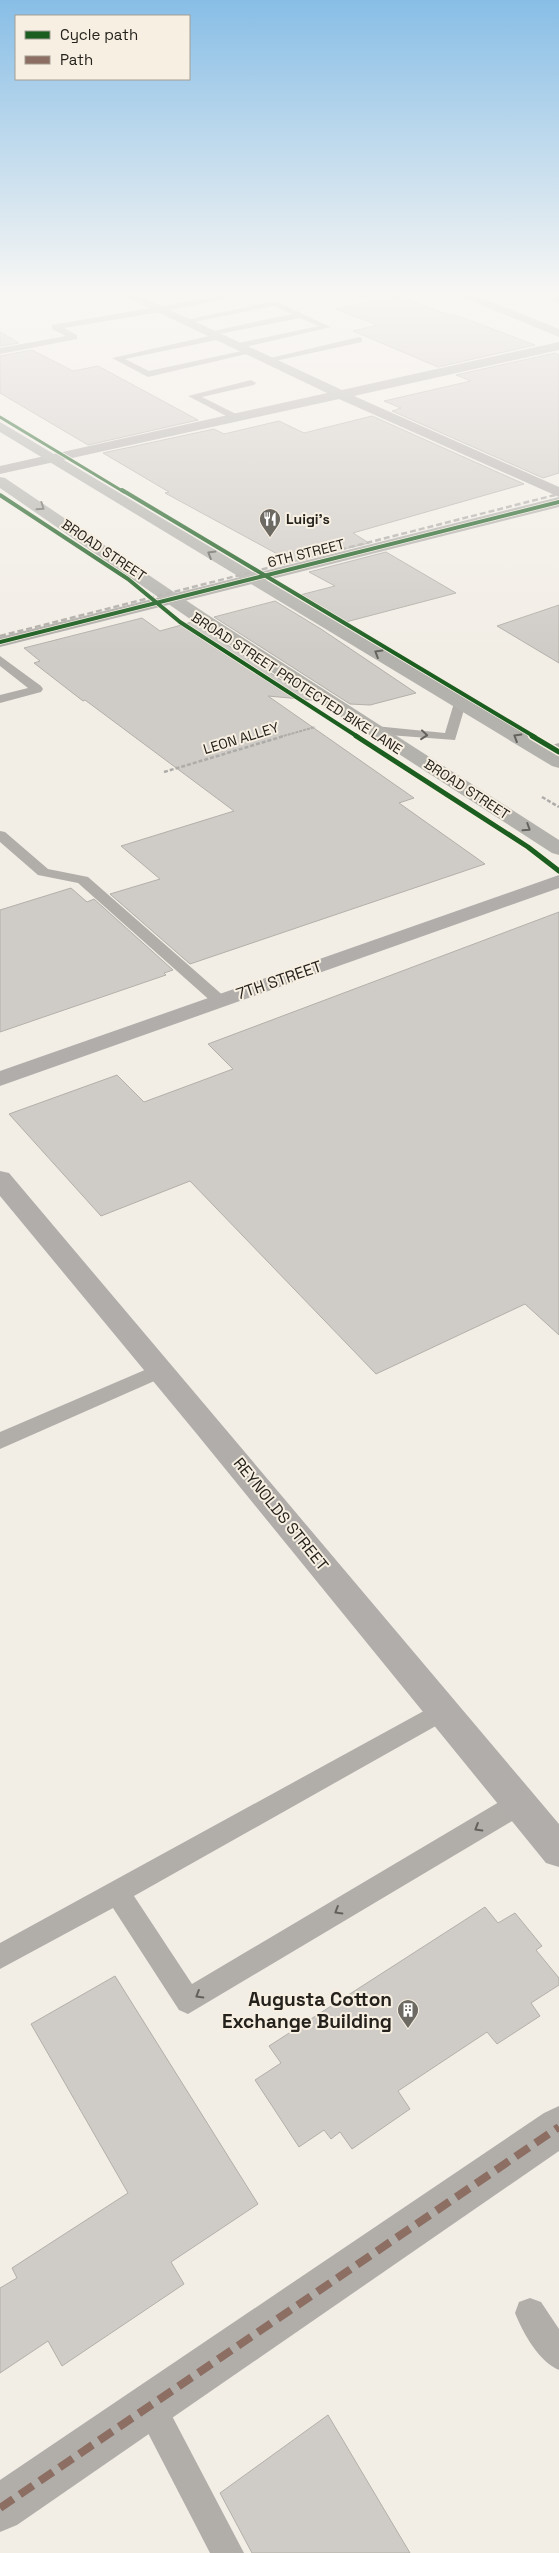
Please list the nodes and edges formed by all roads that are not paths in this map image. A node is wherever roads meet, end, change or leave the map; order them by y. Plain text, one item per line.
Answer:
1 (231, 415) edge
2 (243, 415) edge
3 (386, 415) edge
4 (235, 417) junction
5 (0, 426) edge
6 (52, 458) junction
7 (0, 470) edge
8 (0, 481) edge
9 (557, 493) edge
10 (236, 569) junction
11 (253, 579) junction
12 (159, 588) junction
13 (174, 599) junction
14 (0, 628) edge
15 (0, 642) edge
16 (0, 660) edge
17 (0, 699) edge
18 (460, 702) junction
19 (375, 730) junction
20 (551, 749) edge
21 (559, 762) edge
22 (0, 835) edge
23 (559, 849) edge
24 (559, 881) edge
25 (220, 1000) junction
26 (0, 1079) edge
27 (0, 1180) edge
28 (161, 1370) junction
29 (0, 1441) edge
30 (442, 1711) junction
31 (520, 1803) junction
32 (559, 1851) edge
33 (117, 1892) junction
34 (0, 1957) edge
35 (559, 2127) edge
36 (530, 2314) dead end
37 (559, 2355) edge
38 (150, 2406) junction
39 (0, 2508) edge
40 (228, 2553) edge

1 - 4 lane
2 - 4 street
3 - 9 street
4 - 6 street
5 - 6 main road
6 - 7 street
10 -> 6 main road
8 -> 12 main road, BROAD STREET
9 - 10 street, 6TH STREET
9 - 11 street, 6TH STREET
10 - 11 main road
10 - 12 street, 6TH STREET
11 - 13 street, 6TH STREET
18 -> 11 main road
12 - 13 main road, BROAD STREET
12 - 14 street, 6TH STREET
13 - 15 street, 6TH STREET
13 - 19 main road, BROAD STREET
16 - 17 lane
19 -> 18 lane
20 -> 18 main road
19 -> 23 main road, BROAD STREET
20 - 21 main road
22 - 25 lane
24 - 25 main road, 7TH STREET
25 - 26 main road, 7TH STREET
27 - 28 main road, REYNOLDS STREET
28 - 29 lane
28 - 30 main road, REYNOLDS STREET
30 - 31 main road, REYNOLDS STREET
30 - 33 lane
31 - 32 main road, REYNOLDS STREET
31 -> 33 lane
33 - 34 lane
35 - 38 street
36 - 37 lane
38 - 39 street
38 - 40 lane

